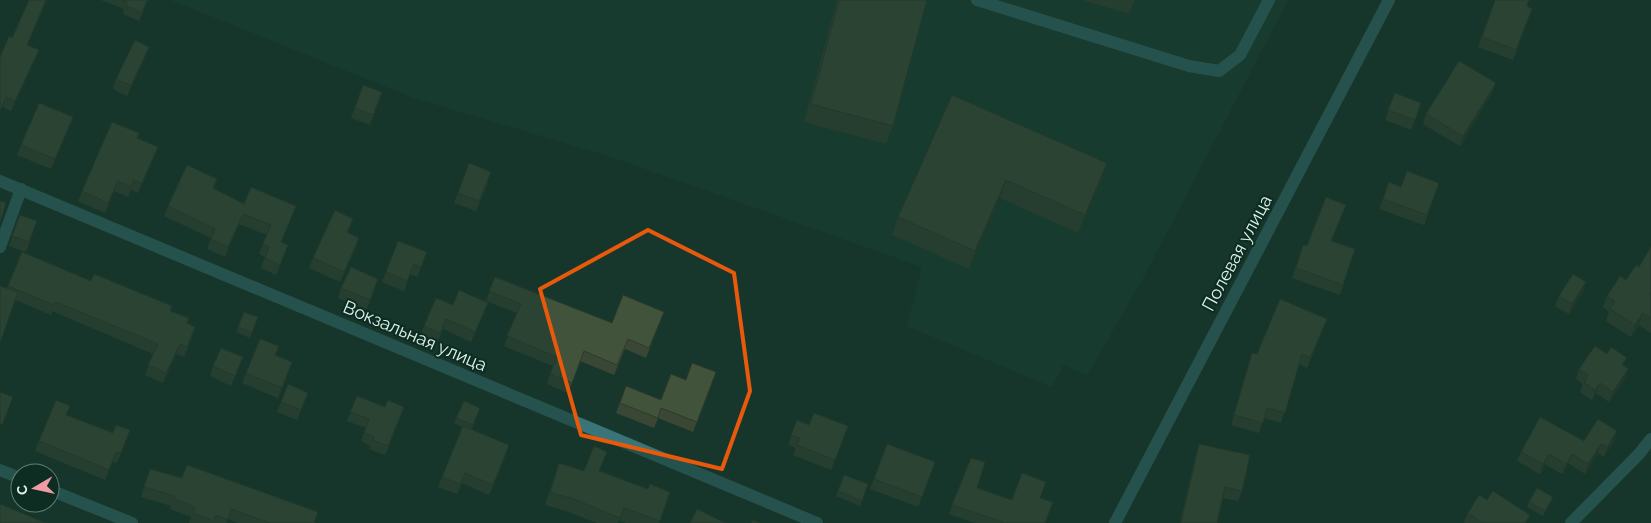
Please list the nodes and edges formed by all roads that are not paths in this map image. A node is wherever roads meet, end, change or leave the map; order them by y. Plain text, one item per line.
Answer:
1 (977, 0) edge
2 (1269, 0) edge
3 (1389, 0) edge
4 (0, 181) edge
5 (21, 189) junction
6 (0, 246) edge
7 (1651, 439) edge
8 (60, 494) edge
9 (132, 523) edge
10 (817, 523) edge
11 (1115, 523) edge
12 (1571, 523) edge

1 - 2 street
3 - 11 street, Полевая улица
4 - 5 street, Вокзальная улица
5 - 6 street
5 - 10 street, Вокзальная улица
7 - 12 street
8 - 9 street

